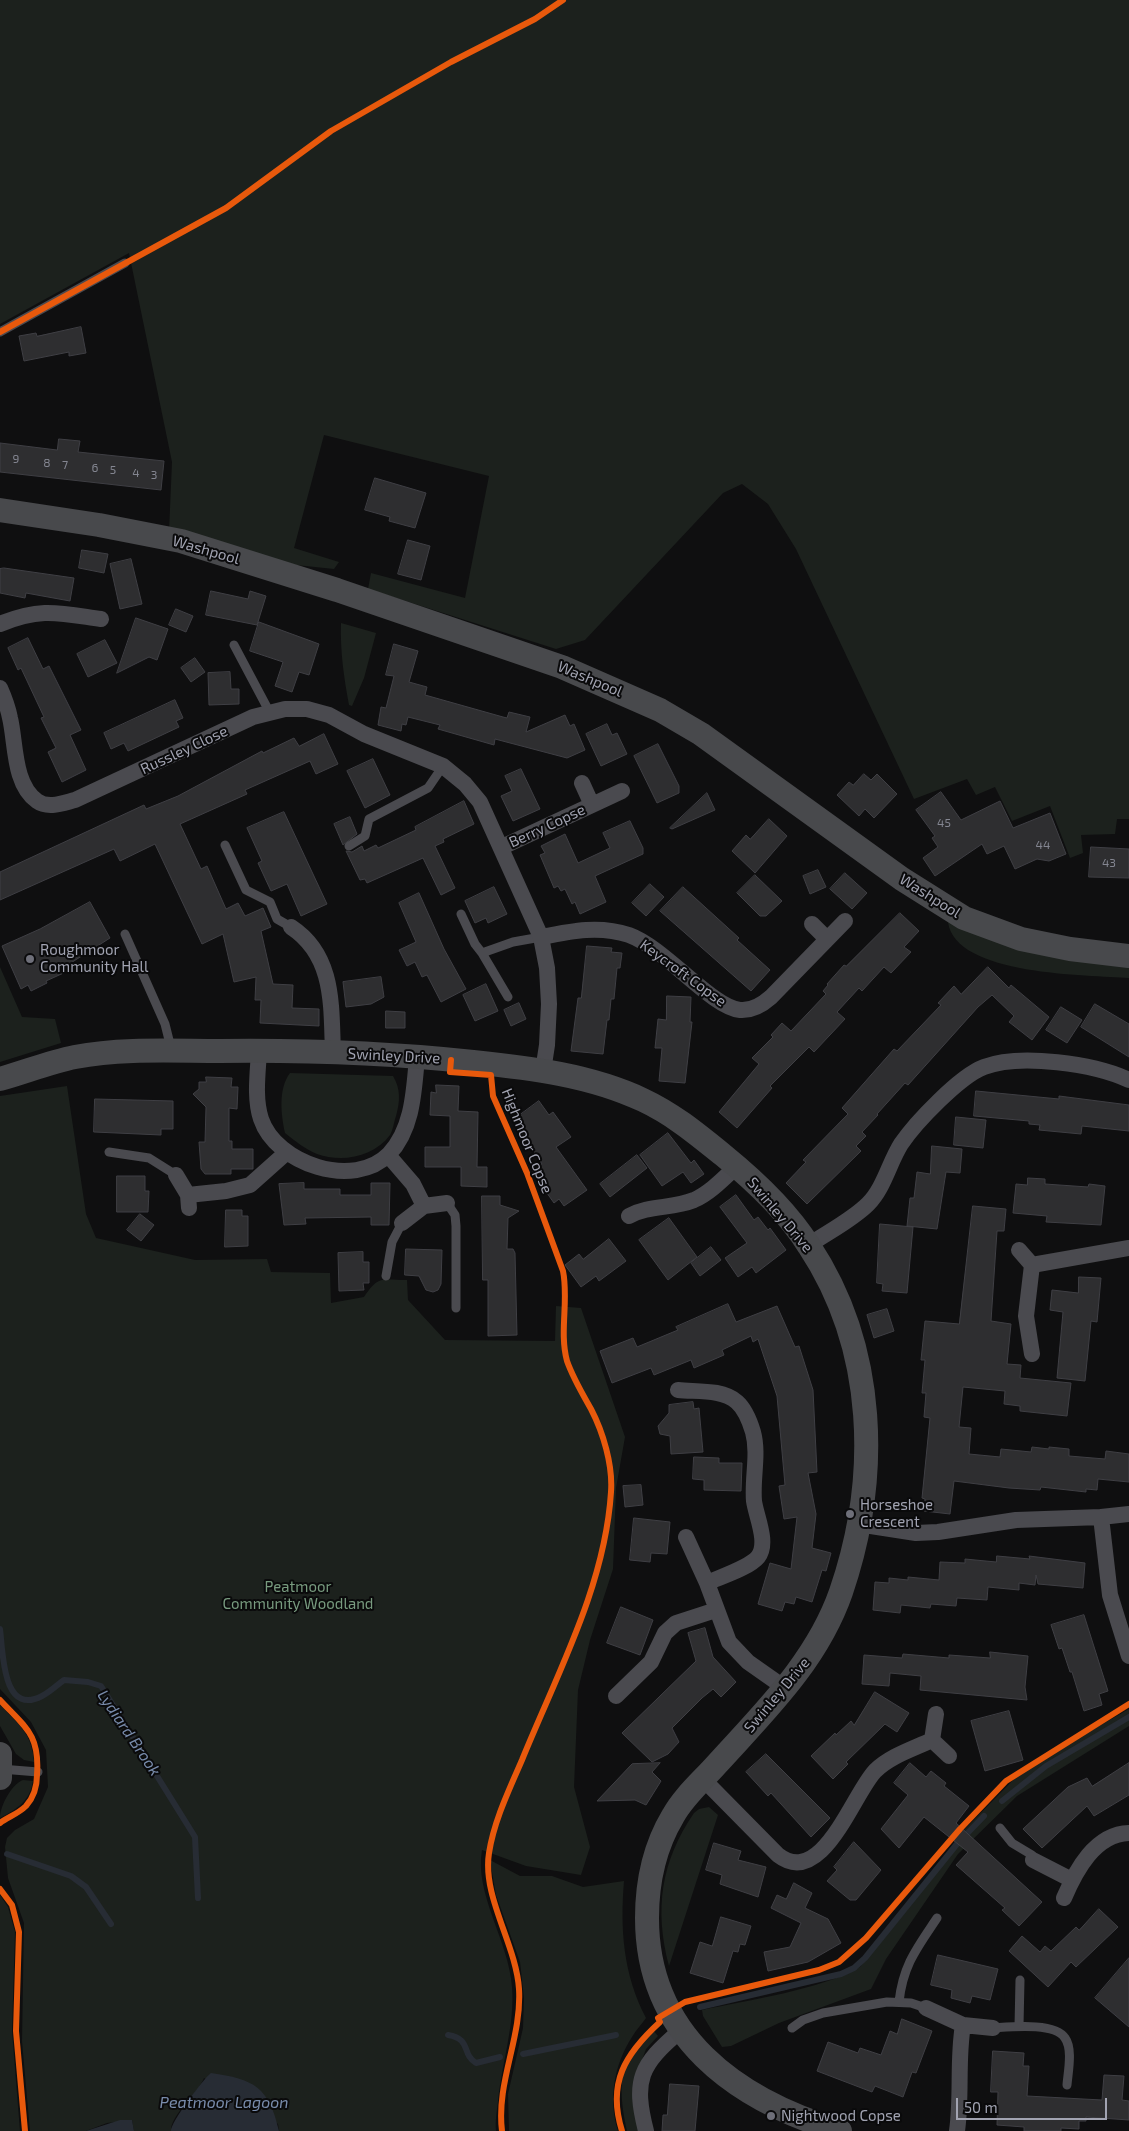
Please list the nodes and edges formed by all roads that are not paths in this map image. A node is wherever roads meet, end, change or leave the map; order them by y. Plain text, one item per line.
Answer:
1 (125, 263) dead end
2 (0, 332) edge
3 (0, 510) edge
4 (101, 619) dead end
5 (0, 624) edge
6 (234, 645) dead end
7 (0, 688) edge
8 (269, 712) junction
9 (443, 766) junction
10 (582, 783) dead end
11 (622, 792) dead end
12 (592, 805) junction
13 (225, 845) dead end
14 (349, 846) dead end
15 (502, 847) junction
16 (460, 914) dead end
17 (845, 921) dead end
18 (812, 924) dead end
19 (291, 927) joint
20 (125, 934) dead end
21 (541, 938) junction
22 (827, 939) junction
23 (482, 953) junction
24 (1129, 956) edge
25 (508, 998) dead end
26 (172, 1051) junction
27 (259, 1051) junction
28 (333, 1053) junction
29 (416, 1057) junction
30 (543, 1071) junction
31 (0, 1079) edge
32 (1129, 1080) edge
33 (109, 1152) dead end
34 (287, 1152) junction
35 (388, 1155) junction
36 (737, 1166) junction
37 (176, 1175) joint
38 (447, 1203) joint
39 (424, 1206) junction
40 (629, 1216) dead end
41 (402, 1223) joint
42 (809, 1245) junction
43 (1129, 1248) edge
44 (1019, 1250) dead end
45 (1032, 1265) junction
46 (386, 1276) dead end
47 (456, 1308) dead end
48 (1032, 1354) dead end
49 (678, 1390) dead end
50 (1129, 1514) edge
51 (1101, 1517) junction
52 (858, 1524) junction
53 (686, 1537) dead end
54 (707, 1583) junction
55 (716, 1610) junction
56 (1129, 1656) edge
57 (785, 1688) junction
58 (616, 1696) dead end
59 (936, 1714) dead end
60 (932, 1740) junction
61 (949, 1756) dead end
62 (0, 1767) edge
63 (38, 1772) dead end
64 (703, 1779) junction
65 (1000, 1828) dead end
66 (1129, 1833) edge
67 (1033, 1860) joint
68 (1072, 1880) junction
69 (1064, 1898) dead end
70 (937, 1918) dead end
71 (1020, 1980) dead end
72 (899, 2002) junction
73 (926, 2008) joint
74 (963, 2025) junction
75 (1019, 2026) junction
76 (792, 2028) dead end
77 (993, 2028) joint
78 (680, 2031) junction
79 (1067, 2085) dead end
80 (646, 2131) edge
81 (840, 2131) edge
82 (957, 2131) edge

1 - 2 lane
3 - 24 street, Washpool
4 - 5 street
6 - 8 lane
7 - 8 street, Russley Close
8 - 9 street, Russley Close
9 - 14 lane
9 - 15 street, Russley Close
10 - 12 street, Berry Copse
11 - 12 street, Berry Copse
12 - 15 street, Berry Copse
13 - 19 lane
15 - 21 street, Russley Close
16 - 23 lane
17 - 22 street, Keycroft Copse
18 - 22 street
19 - 28 street
20 - 26 lane
21 - 22 street, Keycroft Copse
21 - 23 lane
21 - 30 street, Russley Close
23 - 25 lane
26 - 27 street, Swinley Drive
26 - 31 street, Swinley Drive
27 - 28 street, Swinley Drive
27 - 34 street
28 - 29 street, Swinley Drive
29 - 30 street, Swinley Drive
29 - 35 street
30 - 36 street, Swinley Drive
32 - 42 street
33 - 37 lane
34 - 35 street
34 - 37 street
35 - 39 street
36 - 40 street
36 - 42 street, Swinley Drive
38 - 39 street
38 - 47 lane
39 - 41 street
41 - 46 lane
42 - 52 street, Swinley Drive
43 - 45 street
44 - 45 street
45 - 48 street
49 - 54 street
50 - 51 street
51 - 52 street
51 - 56 street
52 - 57 street, Swinley Drive
53 - 54 street
54 - 55 street
55 - 57 street
55 - 58 street
57 - 64 street, Swinley Drive
59 - 60 street
60 - 61 street
60 - 64 street
62 - 63 lane
64 - 78 street, Swinley Drive
65 - 67 lane
66 - 68 street
67 - 68 street
68 - 69 street
70 - 72 lane
71 - 75 lane
72 - 73 lane
72 - 76 lane
73 - 74 street
74 - 77 street
74 - 82 street
75 - 77 lane
75 - 79 lane
78 - 80 street
78 - 81 street, Swinley Drive

